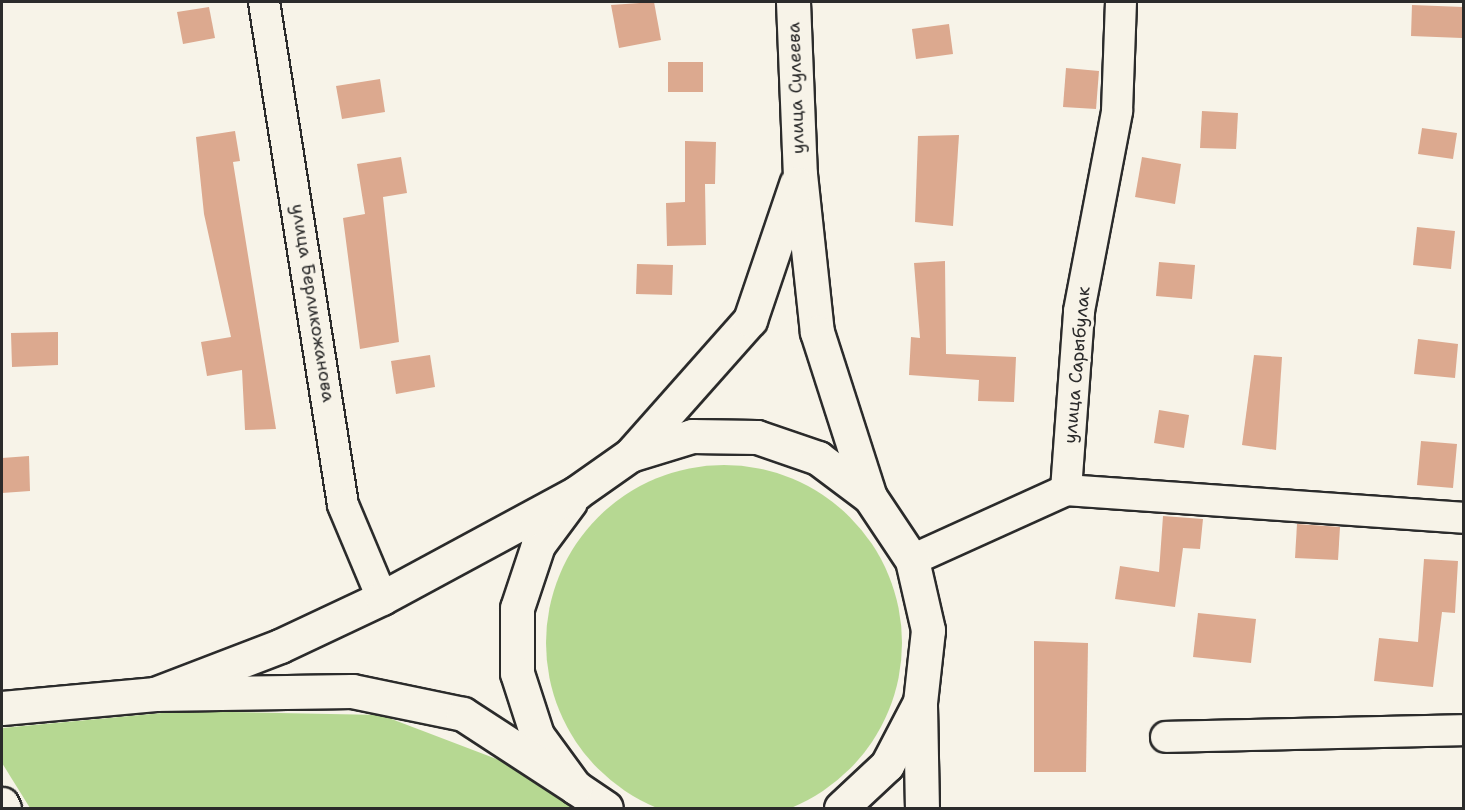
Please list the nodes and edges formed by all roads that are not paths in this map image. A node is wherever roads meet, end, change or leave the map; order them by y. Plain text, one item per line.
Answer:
1 (264, 2) edge
2 (793, 2) edge
3 (1121, 2) edge
4 (800, 174) junction
5 (630, 455) junction
6 (1066, 490) junction
7 (576, 493) junction
8 (870, 497) junction
9 (1464, 518) edge
10 (912, 560) junction
11 (382, 598) junction
12 (154, 694) junction
13 (920, 702) junction
14 (2, 708) edge
15 (1464, 730) edge
16 (1166, 737) dead end
17 (575, 787) junction
18 (2, 804) edge
19 (4, 808) edge
20 (606, 808) edge
21 (841, 808) edge
22 (922, 808) edge

1 - 11 street, улица Берликожанова
2 - 4 main road, улица Сулеева
3 - 6 street, улица Сарыбулак
4 - 5 main road
4 - 8 main road, улица Сулеева
5 - 7 main road
5 - 8 main road
6 - 9 street
6 - 10 street
7 - 11 main road
7 - 17 main road
8 - 10 main road
10 - 13 main road
11 - 12 main road
12 - 14 main road
12 - 17 main road
13 - 21 main road
13 - 22 main road
15 - 16 street
17 - 20 main road
18 - 19 main road

